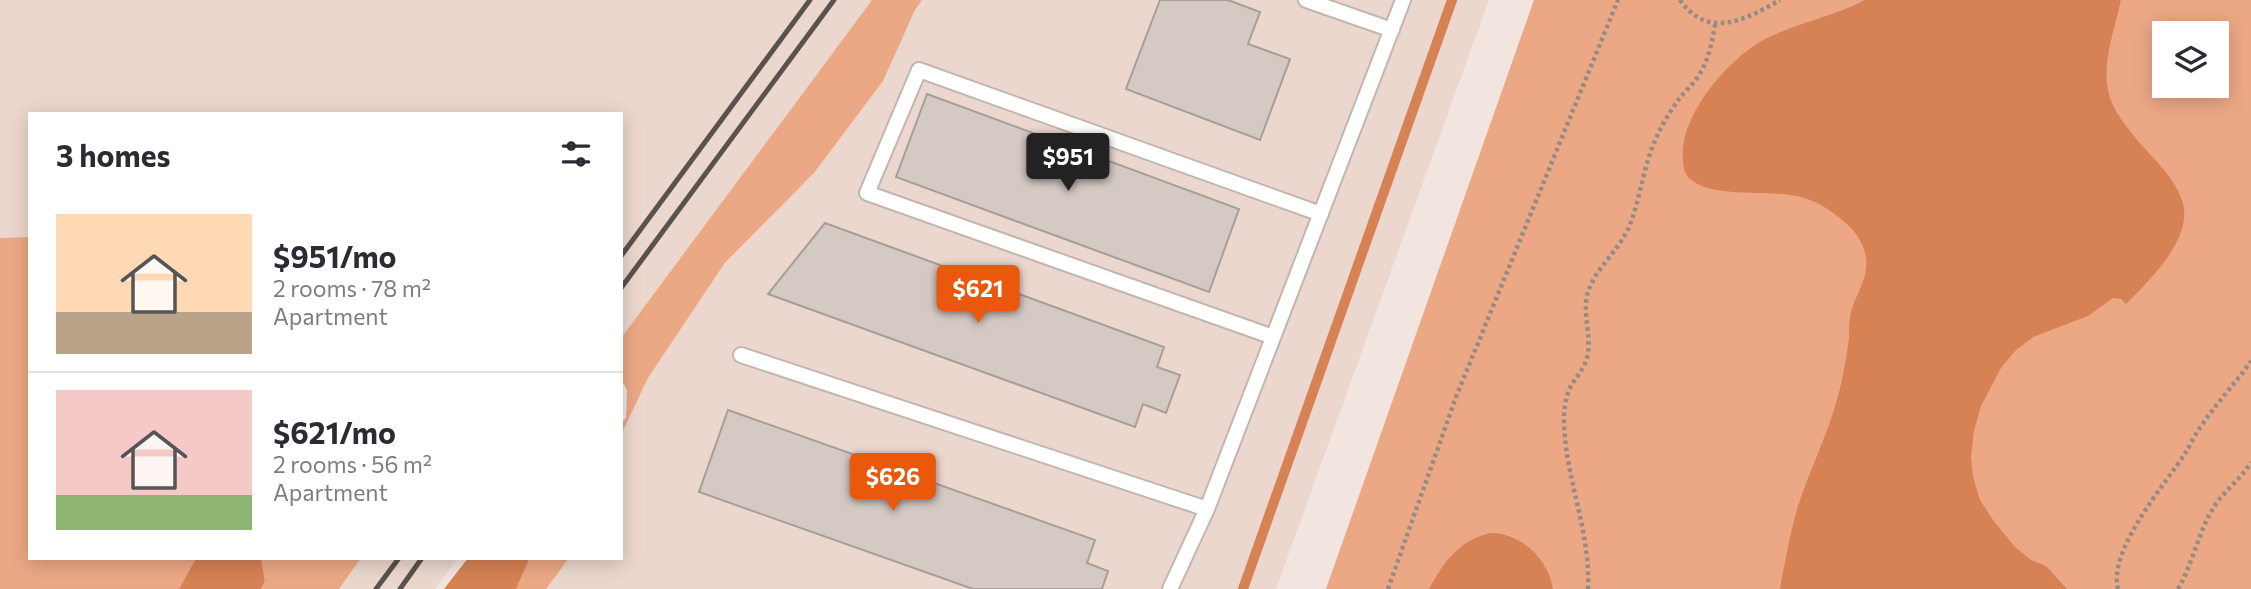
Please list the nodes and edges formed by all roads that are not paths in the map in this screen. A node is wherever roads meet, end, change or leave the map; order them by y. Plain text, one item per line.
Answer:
1 (1306, 0) edge
2 (1404, 0) edge
3 (1392, 30) junction
4 (1321, 214) junction
5 (1273, 337) junction
6 (741, 355) dead end
7 (1207, 509) junction
8 (1170, 589) edge

1 - 3 lane
2 - 3 lane
3 - 4 lane
4 - 5 lane
4 - 5 lane
5 - 7 lane
6 - 7 lane
7 - 8 lane

